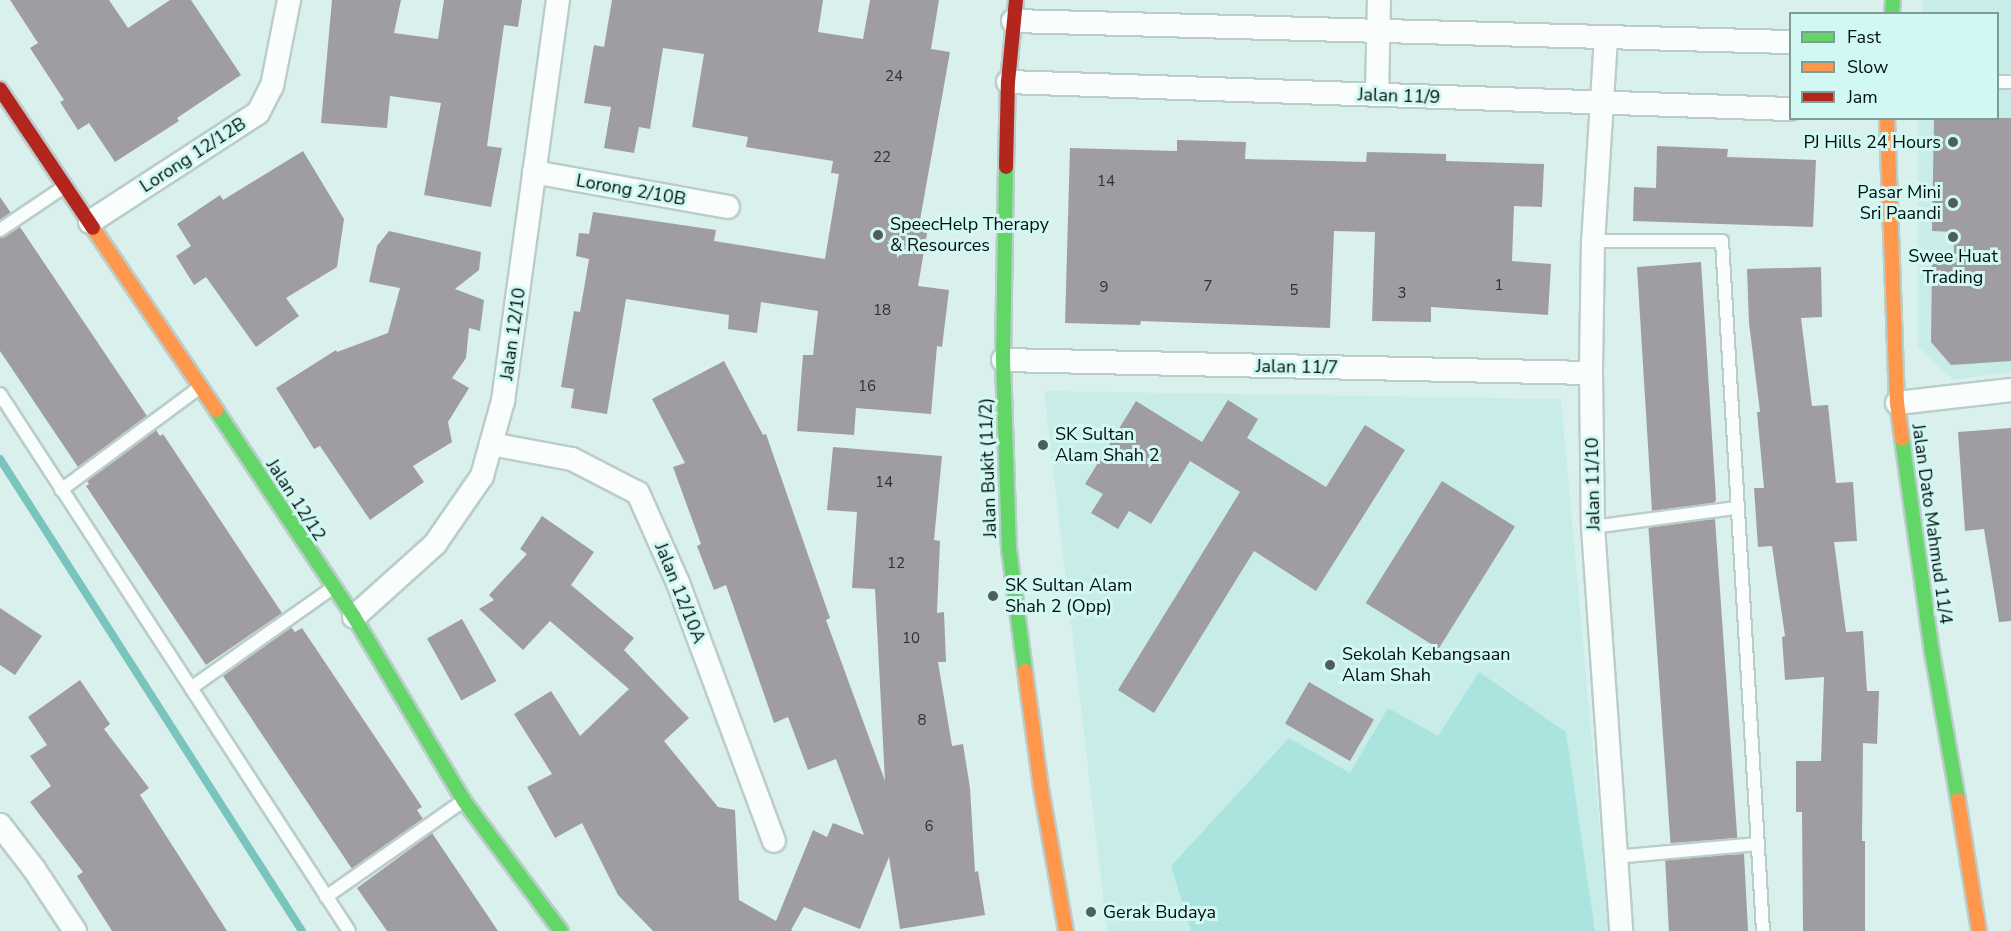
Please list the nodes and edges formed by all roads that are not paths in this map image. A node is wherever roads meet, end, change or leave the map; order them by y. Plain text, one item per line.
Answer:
1 (289, 0) edge
2 (558, 0) edge
3 (1379, 0) edge
4 (1014, 10) edge
5 (1378, 31) junction
6 (1606, 37) junction
7 (1789, 42) edge
8 (1008, 82) junction
9 (0, 89) edge
10 (1377, 95) junction
11 (1602, 103) junction
12 (1789, 109) edge
13 (1887, 120) edge
14 (534, 172) junction
15 (65, 186) junction
16 (728, 207) dead end
17 (90, 222) junction
18 (0, 230) edge
19 (1593, 242) junction
20 (1003, 360) junction
21 (1590, 374) junction
22 (201, 387) junction
23 (2011, 390) edge
24 (0, 394) edge
25 (1898, 403) junction
26 (491, 444) junction
27 (61, 490) junction
28 (1736, 508) junction
29 (1593, 527) junction
30 (332, 588) junction
31 (354, 617) junction
32 (191, 688) junction
33 (464, 801) junction
34 (0, 825) edge
35 (774, 841) dead end
36 (1756, 844) junction
37 (1615, 858) junction
38 (326, 897) junction
39 (75, 931) edge
40 (349, 931) edge
41 (561, 931) edge
42 (1066, 931) edge
43 (1621, 931) edge
44 (1763, 931) edge
45 (1978, 931) edge

1 - 17 street, Lorong 12/12B
2 - 14 street, Jalan 12/10
3 - 5 street
4 - 5 street
4 - 8 street, Jalan Bukit (11/2)
5 - 6 street
5 - 10 street
6 - 7 street
6 - 11 street, Jalan 11/10
8 - 10 street, Jalan 11/9
8 - 20 street, Jalan Bukit (11/2)
9 - 15 street, Jalan 12/12
10 - 11 street, Jalan 11/9
11 - 12 street, Jalan 11/9
11 - 19 street, Jalan 11/10
13 - 25 street, Jalan Dato Mahmud 11/4
14 - 16 street, Lorong 2/10B
14 - 26 street, Jalan 12/10
15 - 17 street, Jalan 12/12
15 - 18 lane
17 - 22 street, Jalan 12/12
19 - 21 street, Jalan 11/10
19 - 28 lane
20 - 21 street, Jalan 11/7
20 - 42 street, Jalan Bukit (11/2)
21 - 29 street, Jalan 11/10
22 - 27 lane
22 - 30 street, Jalan 12/12
23 - 25 street
24 - 27 lane
25 - 45 street, Jalan Dato Mahmud 11/4
26 - 31 street, Jalan 12/10
26 - 35 street, Jalan 12/10A
27 - 32 lane
28 - 29 lane
28 - 36 lane
29 - 37 street, Jalan 11/10
30 - 31 street, Jalan 12/12
30 - 32 lane
31 - 33 street, Jalan 12/12
32 - 38 lane
33 - 38 lane
33 - 41 street, Jalan 12/12
34 - 39 street
36 - 37 lane
36 - 44 lane
37 - 43 street, Jalan 11/10
38 - 40 lane

